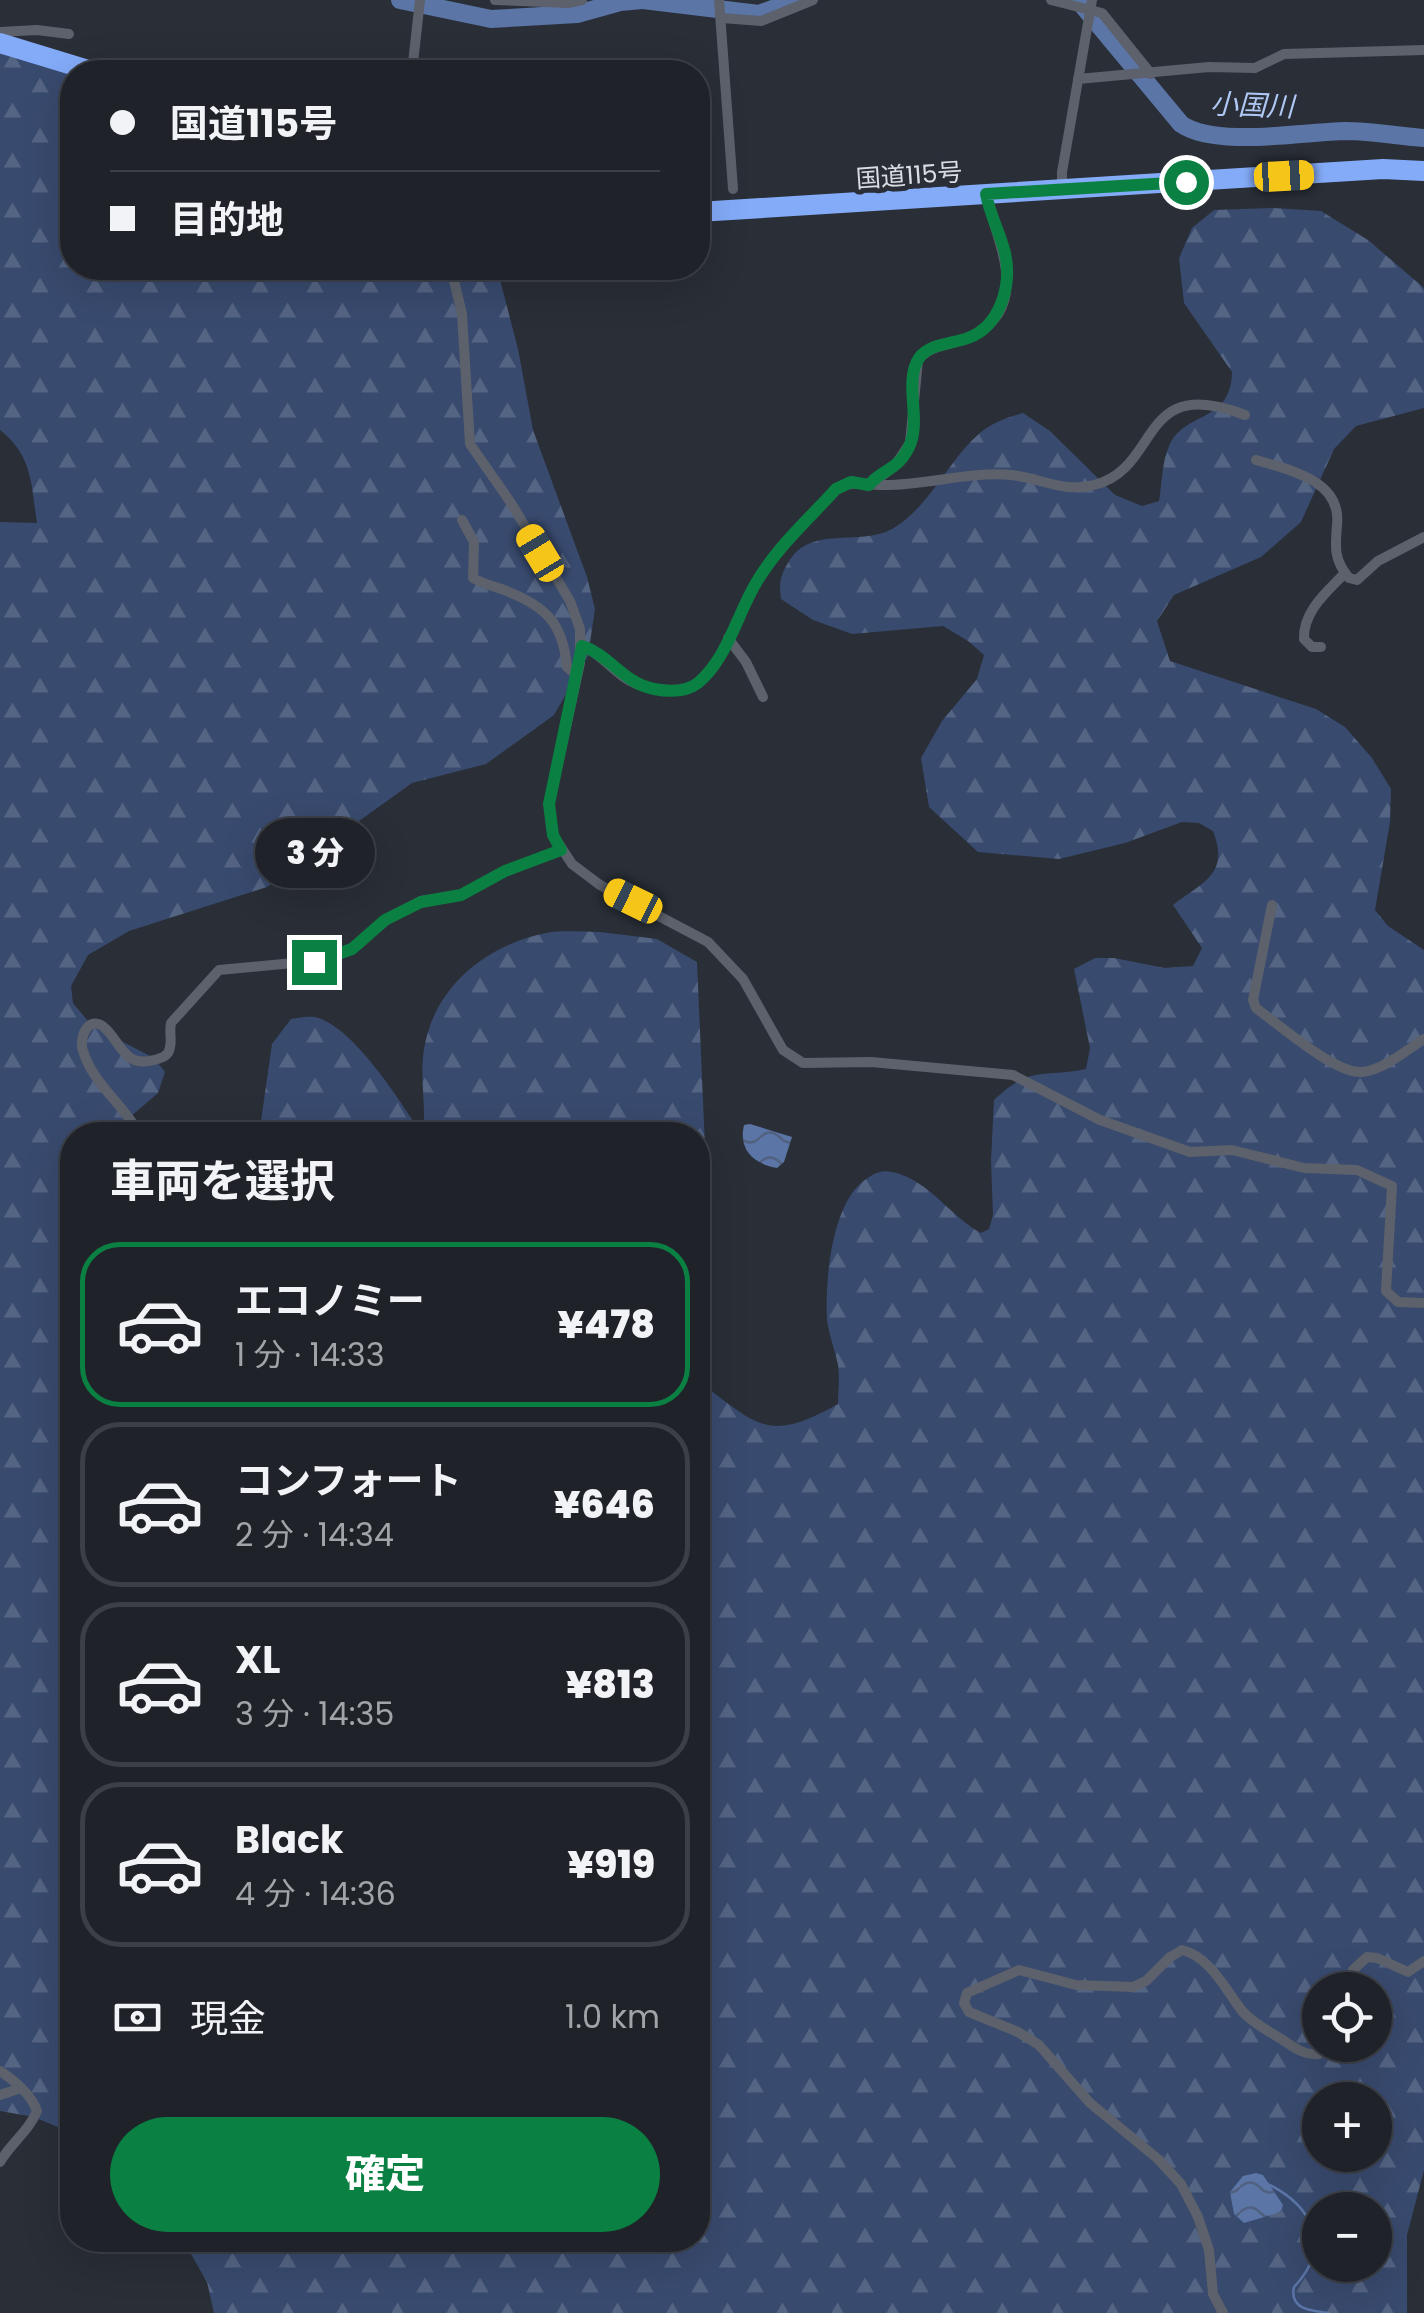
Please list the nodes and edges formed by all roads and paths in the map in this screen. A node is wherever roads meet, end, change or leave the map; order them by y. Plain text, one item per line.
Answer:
1 (420, 0) edge
2 (496, 0) edge
3 (582, 0) edge
4 (719, 0) edge
5 (813, 0) edge
6 (1051, 0) edge
7 (1092, 4) edge
8 (722, 18) junction
9 (0, 32) edge
10 (69, 34) dead end
11 (0, 43) edge
12 (1424, 50) edge
13 (413, 60) edge
14 (60, 61) edge
15 (1151, 74) junction
16 (1078, 78) junction
17 (1424, 171) edge
18 (733, 189) dead end
19 (1062, 190) junction
20 (986, 194) junction
21 (710, 211) edge
22 (453, 280) edge
23 (1245, 414) dead end
24 (1256, 460) dead end
25 (869, 485) junction
26 (462, 520) dead end
27 (1424, 538) edge
28 (1345, 573) junction
29 (728, 638) junction
30 (582, 646) junction
31 (1321, 647) dead end
32 (577, 675) junction
33 (763, 697) dead end
34 (561, 850) junction
35 (1272, 905) dead end
36 (1424, 1039) edge
37 (131, 1122) edge
38 (1424, 1303) edge
39 (1424, 1961) edge
40 (1351, 1972) edge
41 (1302, 2052) edge
42 (0, 2071) edge
43 (21, 2088) junction
44 (0, 2095) edge
45 (0, 2162) edge
46 (1224, 2313) edge

1 - 13 street
2 - 3 street
4 - 8 street
5 - 8 street
6 - 7 street
7 - 15 street
7 - 16 street
8 - 18 street
9 - 10 street
11 - 14 highway
12 - 15 street
15 - 16 street
16 - 19 street
17 - 19 highway, 国道115号
19 - 20 highway, 国道115号
20 - 21 highway, 国道115号
20 - 25 street
22 - 30 street
23 - 25 street
24 - 28 street
25 - 29 street
26 - 32 street
27 - 28 street
28 - 31 street
29 - 30 street
29 - 33 street
30 - 32 street
32 - 34 street
34 - 37 street
34 - 38 street
35 - 36 street
39 - 40 street
41 - 46 street
42 - 43 street
43 - 44 street
43 - 45 street

